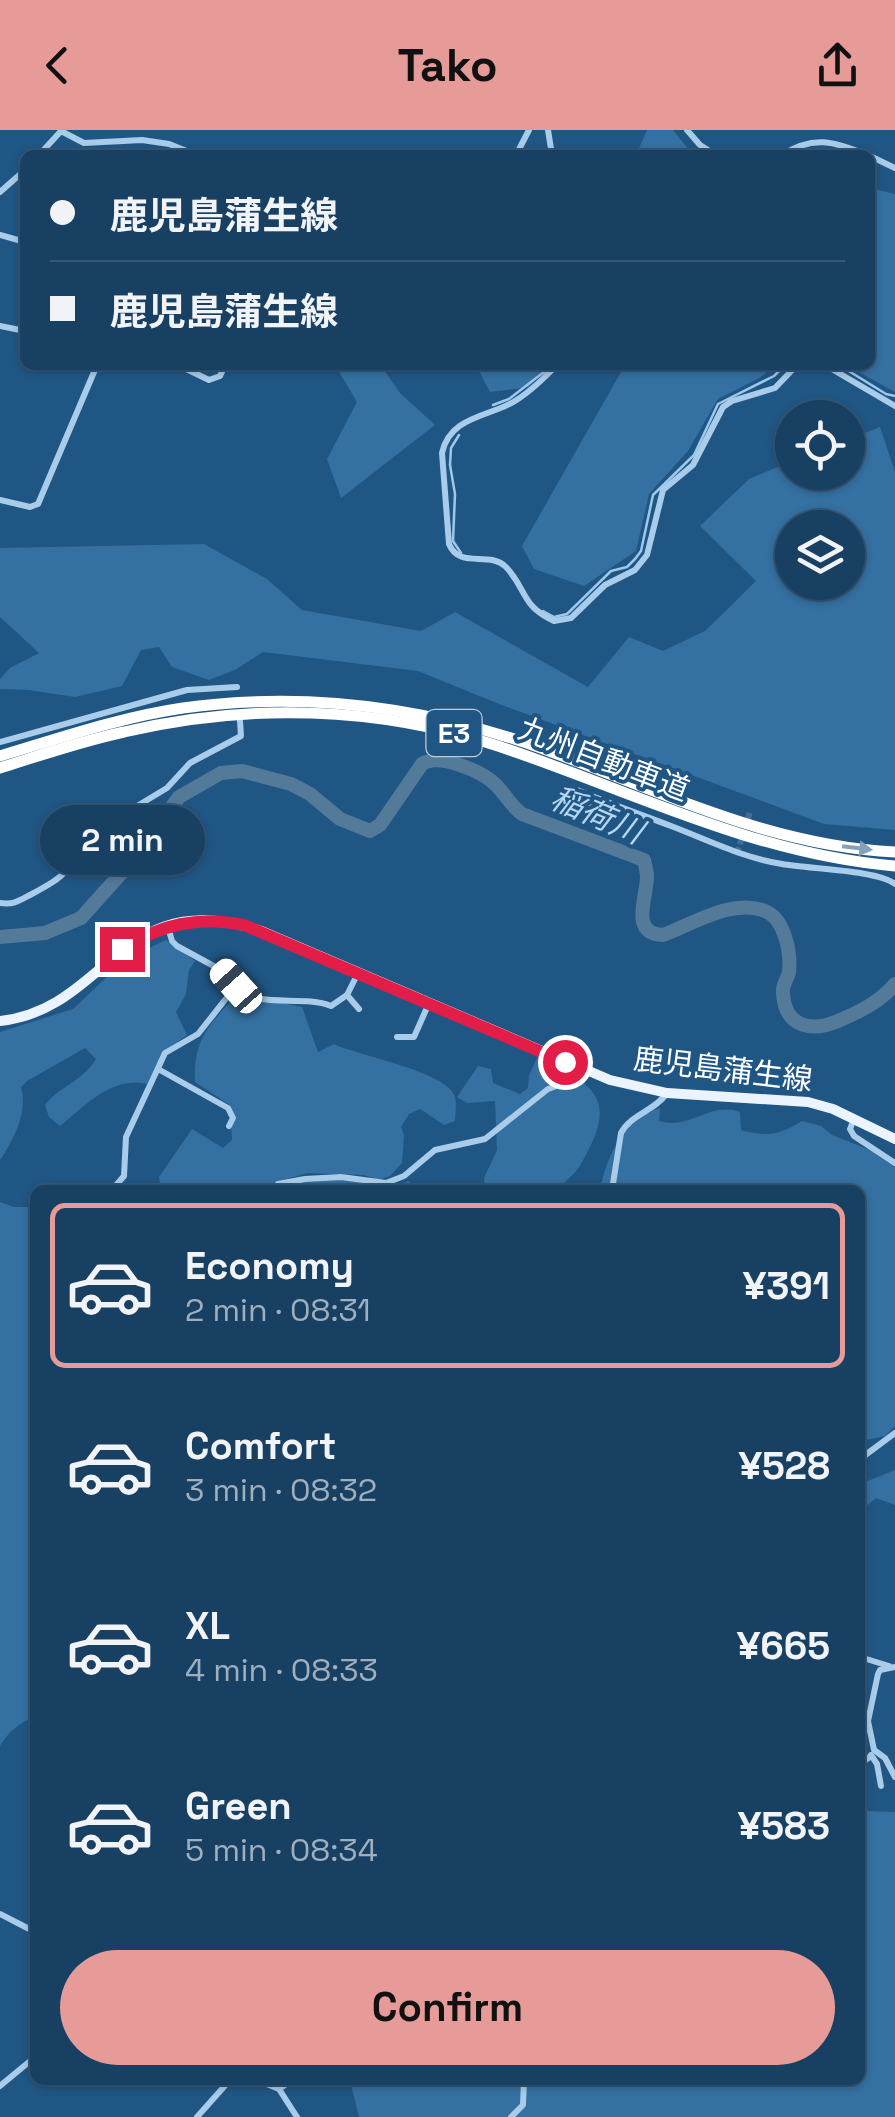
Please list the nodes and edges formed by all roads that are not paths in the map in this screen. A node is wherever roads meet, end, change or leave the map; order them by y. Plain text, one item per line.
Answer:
1 (687, 130) edge
2 (62, 131) edge
3 (44, 150) edge
4 (184, 150) edge
5 (708, 150) edge
6 (791, 150) edge
7 (852, 150) edge
8 (20, 174) edge
9 (0, 192) edge
10 (95, 370) edge
11 (188, 370) edge
12 (223, 370) edge
13 (551, 370) edge
14 (793, 370) edge
15 (834, 370) edge
16 (895, 406) edge
17 (0, 500) edge
18 (237, 688) dead end
19 (240, 721) dead end
20 (0, 742) edge
21 (0, 756) edge
22 (0, 768) edge
23 (608, 803) junction
24 (895, 852) edge
25 (895, 866) edge
26 (895, 884) edge
27 (0, 903) edge
28 (168, 925) junction
29 (358, 973) junction
30 (236, 986) junction
31 (347, 995) junction
32 (428, 1003) junction
33 (359, 1009) dead end
34 (0, 1021) edge
35 (397, 1037) dead end
36 (158, 1069) junction
37 (588, 1072) junction
38 (667, 1093) junction
39 (854, 1119) junction
40 (229, 1126) dead end
41 (895, 1139) edge
42 (895, 1163) edge
43 (116, 1185) edge
44 (277, 1185) edge
45 (613, 1185) edge
46 (895, 1434) edge
47 (865, 1455) edge
48 (865, 1659) edge
49 (893, 1667) edge
50 (872, 1753) junction
51 (865, 1759) edge
52 (895, 1777) edge
53 (881, 1786) dead end
54 (0, 1914) edge
55 (30, 1929) edge
56 (30, 2061) edge
57 (226, 2085) edge
58 (271, 2085) edge
59 (284, 2085) edge
60 (524, 2085) edge
61 (0, 2086) edge
62 (279, 2088) junction
63 (197, 2117) edge
64 (297, 2117) edge
65 (510, 2117) edge

1 - 5 street
2 - 3 street
2 - 4 street
6 - 7 street
8 - 9 street
10 - 17 street
11 - 12 street
13 - 14 street
15 - 16 street
18 - 20 street
19 - 27 street
21 -> 24 highway, 九州自動車道 / E3
22 - 25 highway, 九州自動車道 / E3
23 - 23 street
23 - 26 street
28 - 29 main road, 鹿児島蒲生線
28 - 30 street
28 - 34 main road, 鹿児島蒲生線
29 - 31 street
29 - 32 main road, 鹿児島蒲生線
30 - 31 street
30 - 36 street
31 - 33 street
32 - 35 street
32 - 37 main road, 鹿児島蒲生線
36 - 40 street
36 - 43 street
37 - 38 main road, 鹿児島蒲生線
37 - 44 street
38 - 39 main road, 鹿児島蒲生線
38 - 45 street
39 - 41 main road, 鹿児島蒲生線
39 - 42 street
46 - 47 street
48 - 49 street
49 - 50 street
50 - 51 street
50 - 52 street
50 - 53 street
54 - 55 street
56 - 61 street
57 - 63 street
58 - 62 street
59 - 62 street
60 - 65 street
62 - 64 street

